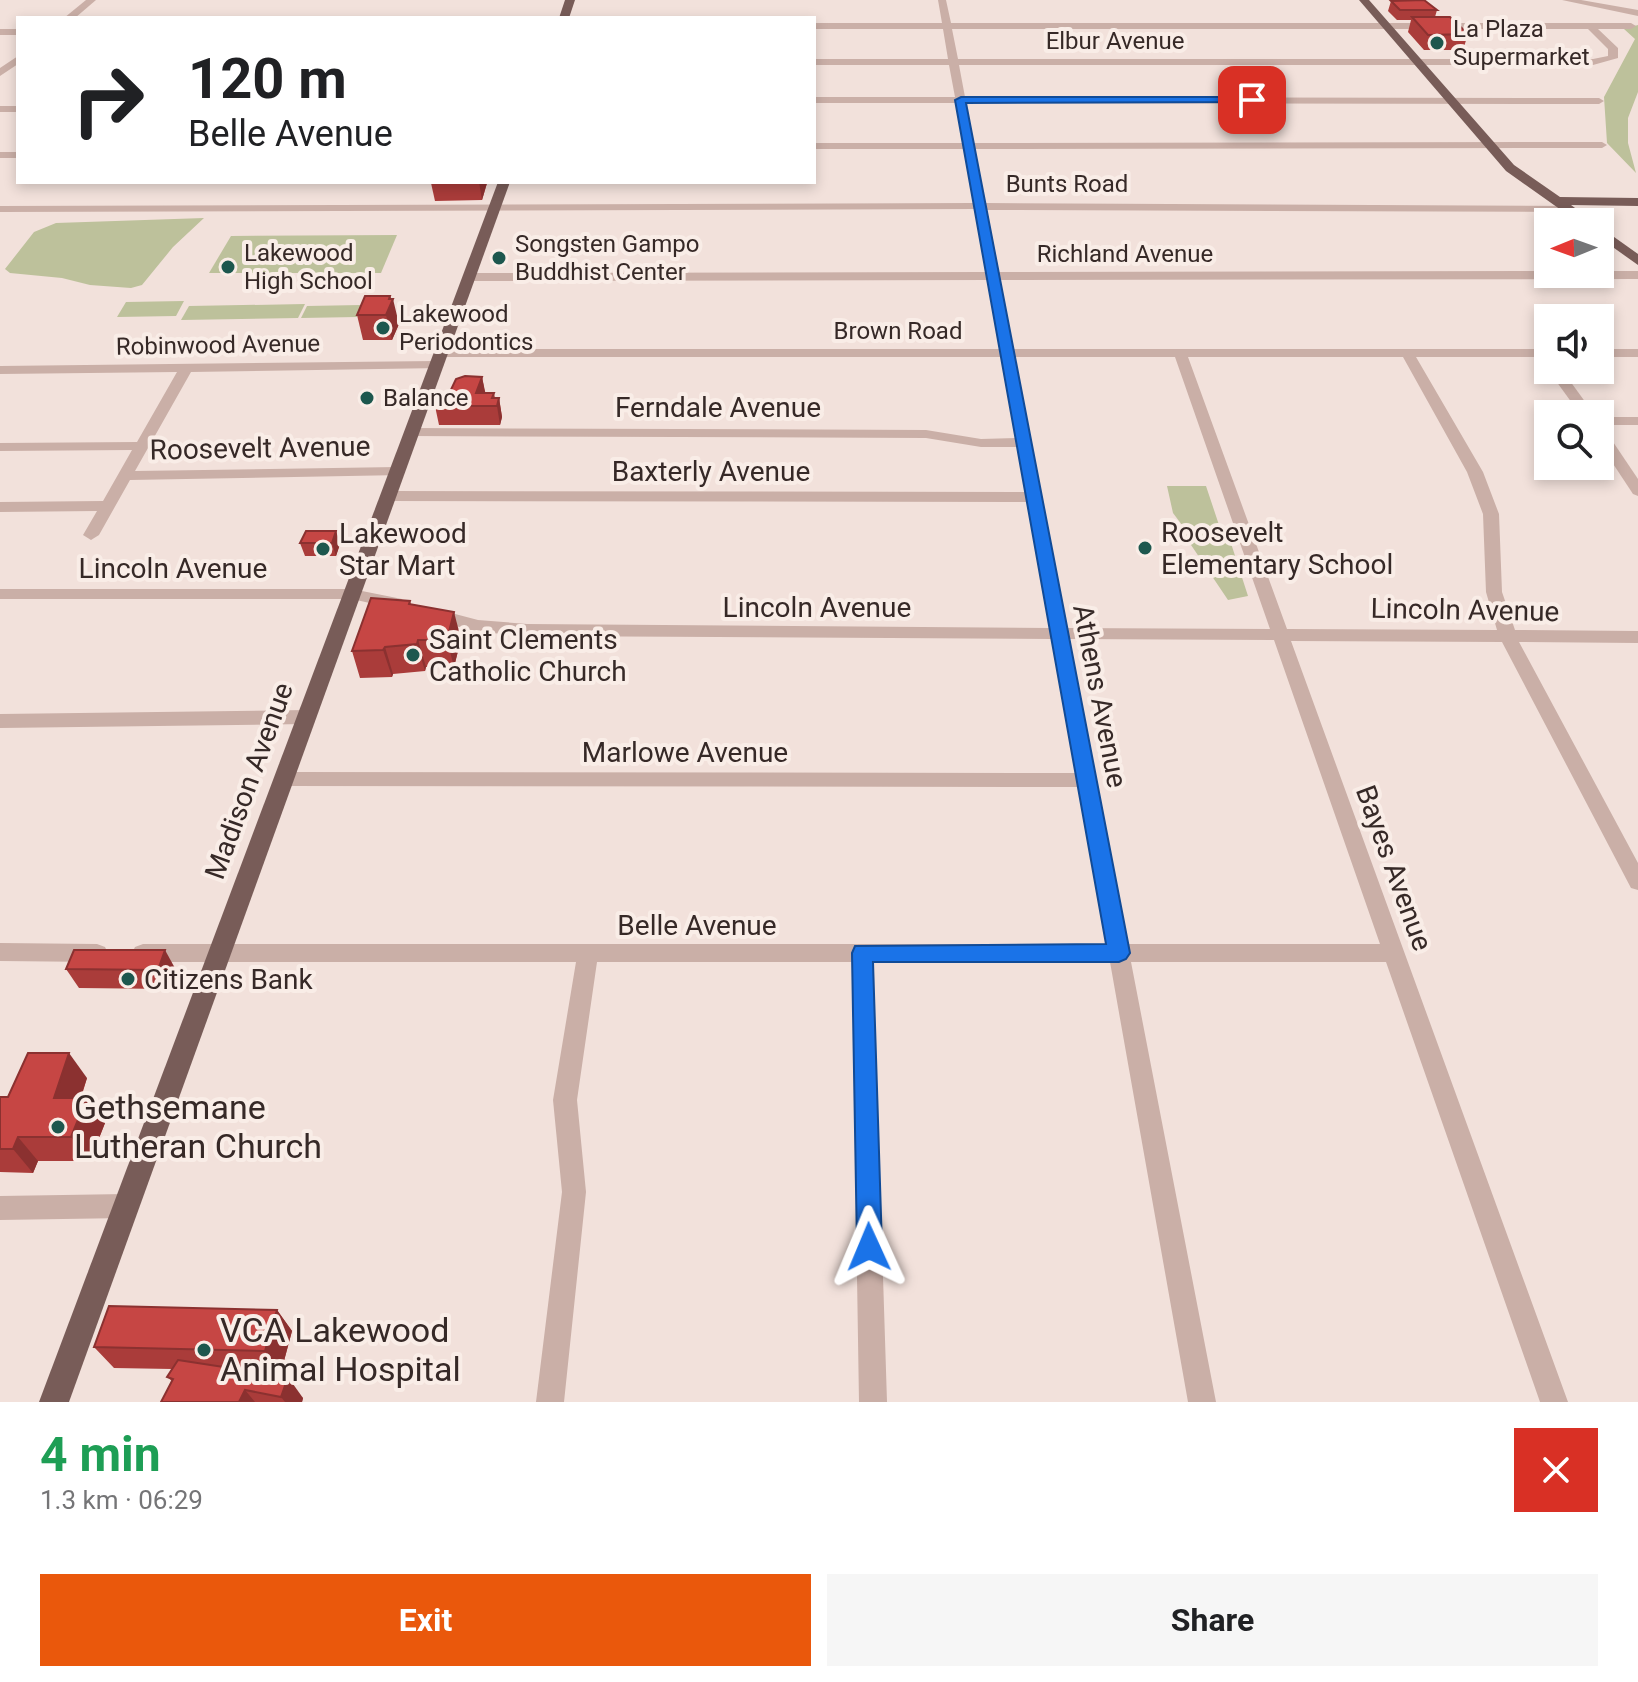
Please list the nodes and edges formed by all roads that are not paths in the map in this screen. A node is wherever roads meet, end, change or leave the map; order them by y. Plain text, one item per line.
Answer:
1 (92, 0) edge
2 (942, 0) edge
3 (1364, 0) edge
4 (1566, 0) edge
5 (1638, 13) edge
6 (72, 16) edge
7 (816, 26) edge
8 (947, 26) junction
9 (1386, 26) junction
10 (1631, 26) dead end
11 (1591, 27) junction
12 (16, 61) edge
13 (1416, 61) junction
14 (816, 62) edge
15 (953, 62) junction
16 (0, 73) edge
17 (816, 100) edge
18 (961, 100) junction
19 (1452, 100) junction
20 (1599, 101) dead end
21 (1602, 145) dead end
22 (816, 146) edge
23 (969, 146) junction
24 (1491, 146) junction
25 (503, 184) edge
26 (1638, 202) edge
27 (1562, 205) junction
28 (980, 206) junction
29 (494, 207) junction
30 (1566, 208) edge
31 (0, 209) edge
32 (1638, 209) edge
33 (1614, 242) edge
34 (1638, 261) edge
35 (1638, 275) edge
36 (993, 276) junction
37 (469, 277) junction
38 (1007, 353) junction
39 (1180, 353) junction
40 (1407, 353) junction
41 (1614, 353) edge
42 (1638, 353) edge
43 (1534, 356) edge
44 (438, 359) junction
45 (187, 367) junction
46 (0, 370) edge
47 (1614, 421) edge
48 (1638, 421) edge
49 (411, 432) junction
50 (1024, 442) junction
51 (141, 446) junction
52 (0, 447) edge
53 (1614, 454) edge
54 (397, 472) junction
55 (124, 476) junction
56 (1638, 491) edge
57 (388, 496) junction
58 (1034, 497) junction
59 (107, 506) junction
60 (0, 507) edge
61 (91, 535) dead end
62 (0, 594) edge
63 (352, 594) junction
64 (1060, 634) junction
65 (1281, 635) junction
66 (1508, 637) junction
67 (1638, 637) edge
68 (307, 717) junction
69 (0, 721) edge
70 (284, 779) junction
71 (1087, 780) junction
72 (1638, 882) edge
73 (0, 952) edge
74 (220, 953) junction
75 (588, 953) junction
76 (862, 953) junction
77 (1119, 953) junction
78 (1394, 953) junction
79 (126, 1206) junction
80 (0, 1208) edge
81 (54, 1402) edge
82 (550, 1402) edge
83 (873, 1402) edge
84 (1202, 1402) edge
85 (1554, 1402) edge

1 - 6 street
2 - 8 street, Athens Avenue
3 - 9 main road
4 - 5 street
7 - 8 street
8 - 9 street
8 - 15 street, Athens Avenue
9 - 11 street
9 - 13 main road
10 - 11 street
11 - 13 street, Elbur Avenue
12 - 16 street
13 - 15 street, Elbur Avenue
13 - 19 main road
14 - 15 street, Elbur Avenue
15 - 18 street, Athens Avenue
17 - 18 street
18 - 19 street
18 - 23 street, Athens Avenue
19 - 20 street
19 - 24 main road
21 - 24 street
22 - 23 street
23 - 24 street
23 - 28 street, Athens Avenue
24 - 27 main road
25 - 29 main road, Madison Avenue
26 - 27 main road
27 - 28 street, Bunts Road
27 - 30 main road
27 - 32 main road
28 - 29 street, Bunts Road
28 - 36 street, Athens Avenue
29 - 31 street, Bunts Road
29 - 37 main road, Madison Avenue
33 - 34 main road
35 - 36 street, Richland Avenue
36 - 37 street, Richland Avenue
36 - 38 street, Athens Avenue
37 - 44 main road, Madison Avenue
38 - 39 street, Brown Road
38 - 44 street, Brown Road
38 - 50 street, Athens Avenue
39 - 40 street, Brown Road
39 - 65 street, Bayes Avenue
40 - 43 street, Brown Road
40 - 66 street
41 - 42 street
44 - 45 street, Robinwood Avenue
44 - 49 main road, Madison Avenue
45 - 46 street, Robinwood Avenue
45 - 51 street
47 - 48 street
49 - 50 street, Ferndale Avenue
49 - 54 main road, Madison Avenue
50 - 58 street, Athens Avenue
51 - 52 street
51 - 55 street
53 - 56 street
54 - 55 street, Roosevelt Avenue
54 - 57 main road, Madison Avenue
55 - 59 street
57 - 58 street, Baxterly Avenue
57 - 63 main road, Madison Avenue
58 - 64 street, Athens Avenue
59 - 60 street
59 - 61 street
62 - 63 street, Lincoln Avenue
63 - 64 street, Lincoln Avenue
63 - 68 main road, Madison Avenue
64 - 65 street, Lincoln Avenue
64 - 71 street, Athens Avenue
65 - 66 street, Lincoln Avenue
65 - 78 street, Bayes Avenue
66 - 67 street, Lincoln Avenue
66 - 72 street
68 - 69 street
68 - 70 main road, Madison Avenue
70 - 71 street, Marlowe Avenue
70 - 74 main road, Madison Avenue
71 - 77 street, Athens Avenue
73 - 74 street, Belle Avenue
74 - 75 street, Belle Avenue
74 - 79 main road, Madison Avenue
75 - 76 street, Belle Avenue
75 - 82 street
76 - 77 street, Belle Avenue
76 - 83 street
77 - 78 street, Belle Avenue
77 - 84 street, Athens Avenue
78 - 85 street, Bayes Avenue
79 - 80 street
79 - 81 main road, Madison Avenue

